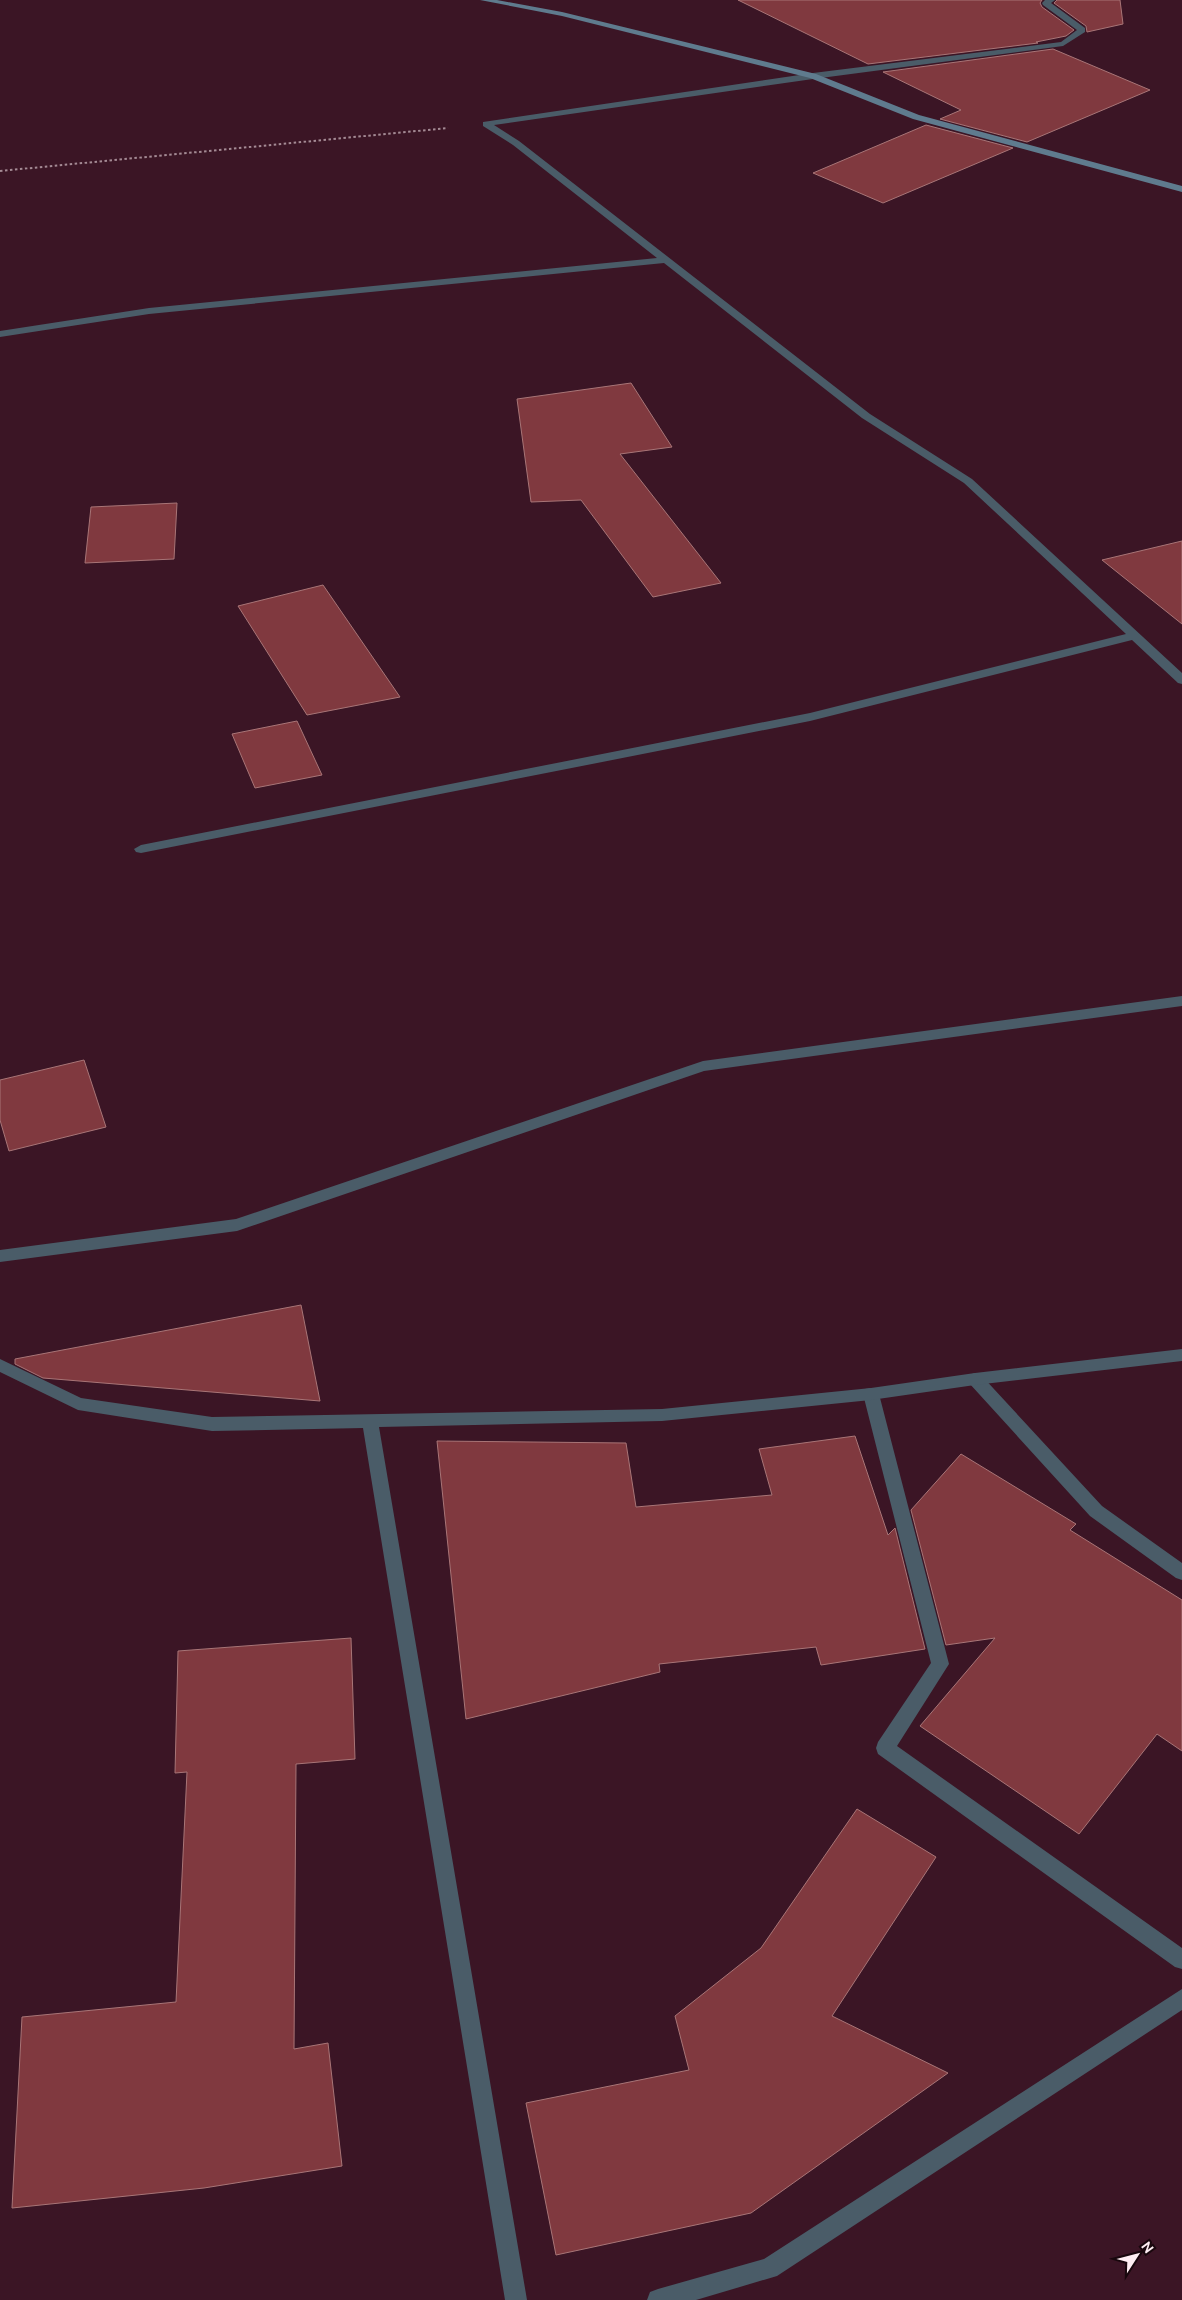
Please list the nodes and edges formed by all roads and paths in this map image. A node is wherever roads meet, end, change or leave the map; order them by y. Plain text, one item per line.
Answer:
1 (484, 0) edge
2 (1051, 0) edge
3 (813, 76) junction
4 (486, 124) junction
5 (0, 171) edge
6 (1182, 188) edge
7 (666, 260) junction
8 (0, 334) edge
9 (1134, 636) junction
10 (1182, 680) edge
11 (141, 849) dead end
12 (1182, 1000) edge
13 (0, 1256) edge
14 (1182, 1355) edge
15 (0, 1365) edge
16 (975, 1379) junction
17 (871, 1394) junction
18 (370, 1420) junction
19 (1182, 1573) edge
20 (1182, 1960) edge
21 (1182, 1999) edge
22 (516, 2300) edge
23 (658, 2300) edge

1 - 3 street
2 - 3 street
3 - 4 street
3 - 6 street
4 - 5 path
4 - 7 street
7 - 8 street
7 - 9 street
9 - 10 street
9 - 11 street
12 - 13 street
14 - 16 street
15 - 18 street
16 - 17 street
16 - 19 street
17 - 18 street
17 - 20 street
18 - 22 street
21 - 23 street

